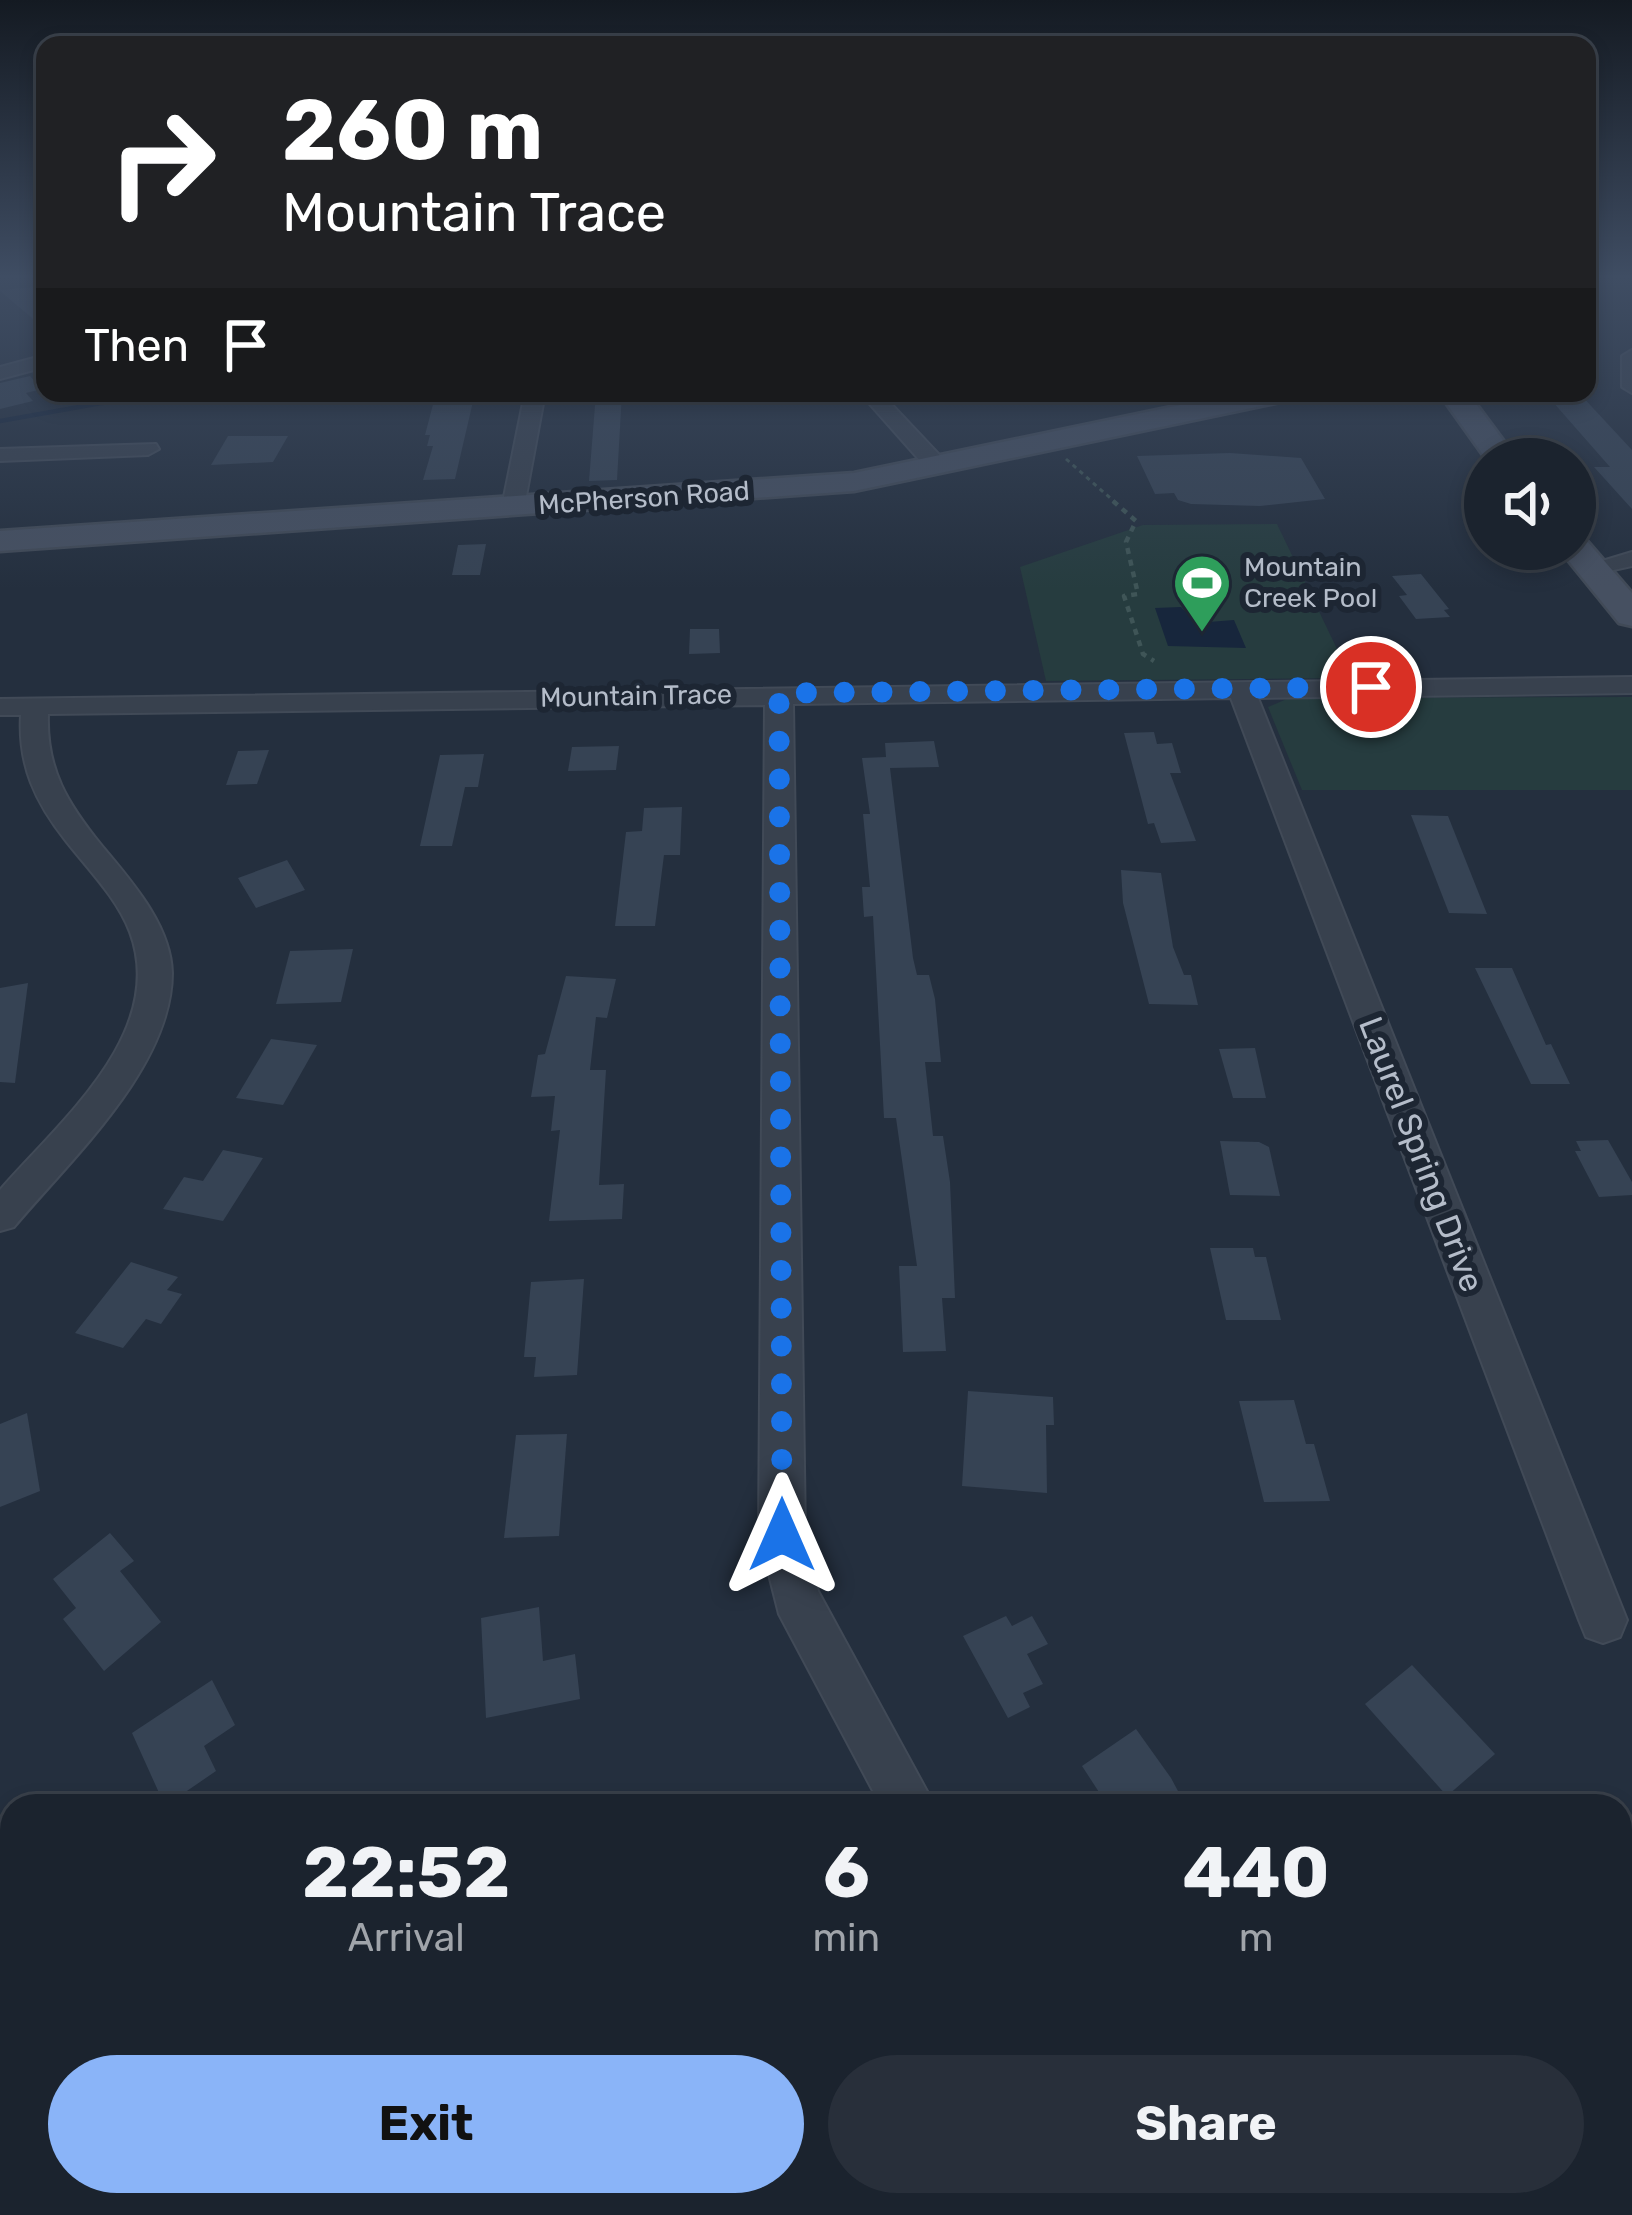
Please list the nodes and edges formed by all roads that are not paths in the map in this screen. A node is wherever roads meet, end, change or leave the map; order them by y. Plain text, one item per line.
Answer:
1 (533, 402) edge
2 (878, 402) edge
3 (1240, 402) edge
4 (1460, 402) edge
5 (1486, 438) edge
6 (148, 448) dead end
7 (0, 455) edge
8 (938, 467) junction
9 (513, 507) junction
10 (0, 541) edge
11 (1596, 558) edge
12 (1632, 559) edge
13 (1596, 563) edge
14 (1593, 570) edge
15 (1632, 575) edge
16 (1632, 616) edge
17 (1632, 685) edge
18 (1241, 688) junction
19 (779, 693) junction
20 (0, 706) edge
21 (35, 706) junction
22 (0, 1216) edge
23 (1603, 1620) dead end
24 (902, 1794) edge

1 - 9 street
2 - 8 street
3 - 8 street, McPherson Road
4 - 5 street
6 - 7 street
8 - 9 street, McPherson Road
9 - 10 street, McPherson Road
11 - 12 street
13 - 15 street
14 - 16 street
17 - 18 street, Mountain Trace
18 - 19 street, Mountain Trace
18 - 23 street, Laurel Spring Drive
19 - 21 street, Mountain Trace
19 - 24 street
20 - 21 street, Mountain Trace
21 - 22 street

